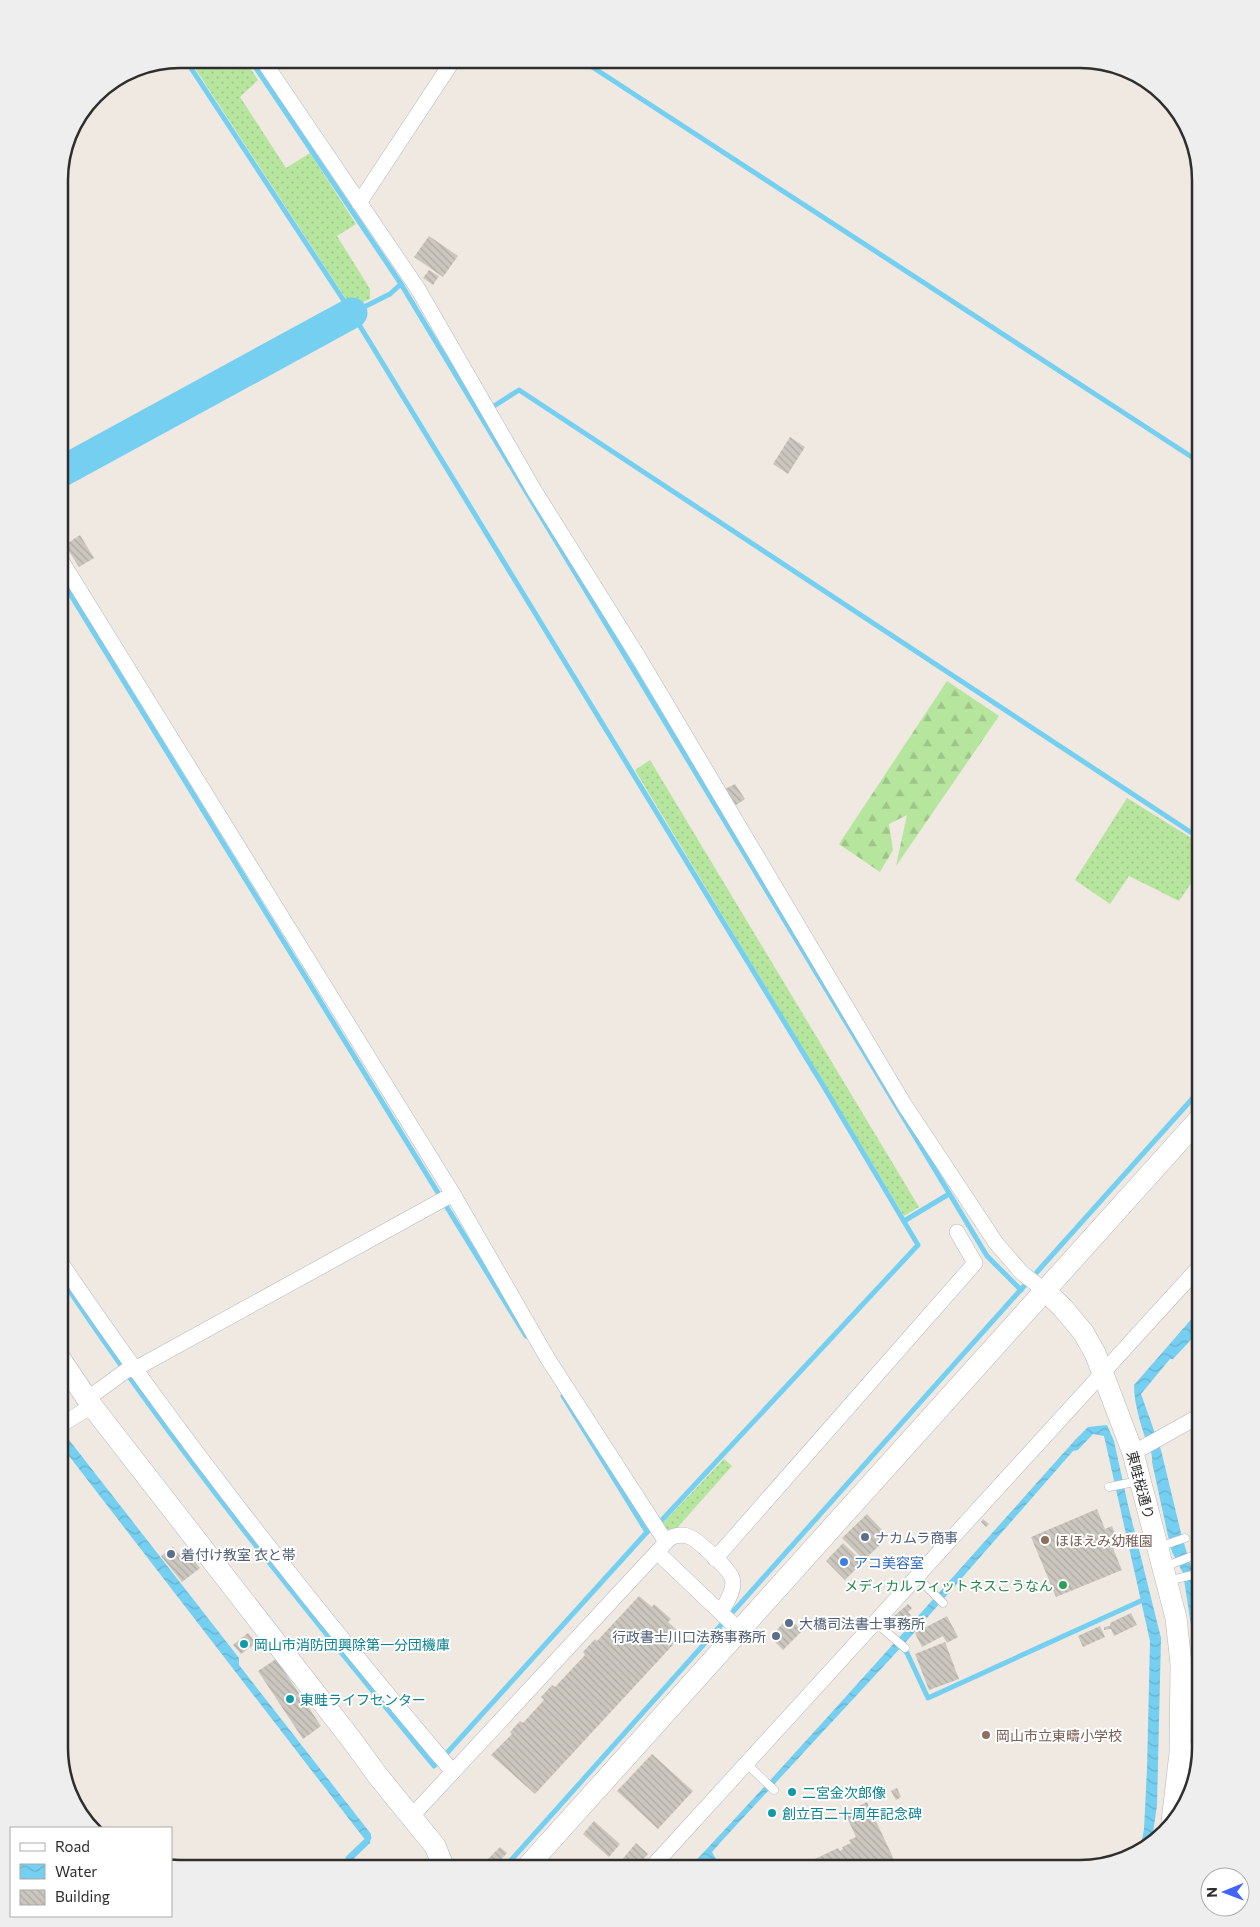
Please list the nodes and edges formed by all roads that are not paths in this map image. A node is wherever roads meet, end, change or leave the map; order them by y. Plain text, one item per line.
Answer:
1 (268, 68) edge
2 (448, 68) edge
3 (359, 204) junction
4 (68, 572) edge
5 (1192, 1127) edge
6 (446, 1198) junction
7 (957, 1232) dead end
8 (68, 1274) edge
9 (1192, 1274) edge
10 (1044, 1290) junction
11 (68, 1370) edge
12 (128, 1370) junction
13 (1101, 1373) junction
14 (90, 1403) junction
15 (68, 1419) edge
16 (1192, 1420) edge
17 (1145, 1446) junction
18 (1133, 1482) junction
19 (1109, 1488) dead end
20 (658, 1536) junction
21 (1185, 1538) dead end
22 (1192, 1556) edge
23 (715, 1559) junction
24 (1169, 1563) junction
25 (1192, 1571) edge
26 (916, 1576) junction
27 (943, 1603) dead end
28 (729, 1620) junction
29 (875, 1622) junction
30 (905, 1648) dead end
31 (1192, 1743) edge
32 (1192, 1754) edge
33 (746, 1763) junction
34 (453, 1772) junction
35 (774, 1790) dead end
36 (1180, 1797) edge
37 (411, 1818) junction
38 (442, 1859) edge
39 (533, 1859) edge
40 (659, 1860) edge

1 - 3 street
2 - 3 street
3 - 10 street
4 - 6 street
5 - 10 street
6 - 12 street
6 - 20 street
7 - 23 street
8 - 12 street
9 - 13 street
10 - 13 street, 東畦桜通り
10 - 28 street
11 - 14 street
12 - 14 street
12 - 34 street
13 - 17 street, 東畦桜通り
13 - 26 street
14 - 15 street
14 - 37 street
16 - 17 street
17 - 18 street, 東畦桜通り
18 - 19 lane
18 - 24 street, 東畦桜通り
20 - 23 street
20 - 28 street
20 - 34 street
21 - 24 lane
22 - 24 lane
23 - 28 street
24 - 25 lane
24 - 31 street, 東畦桜通り
26 - 27 lane
26 - 29 street
28 - 39 street
29 - 30 lane
29 - 33 street
32 - 36 street, 東畦桜通り
33 - 35 lane
33 - 40 street
34 - 37 street
37 - 38 street

